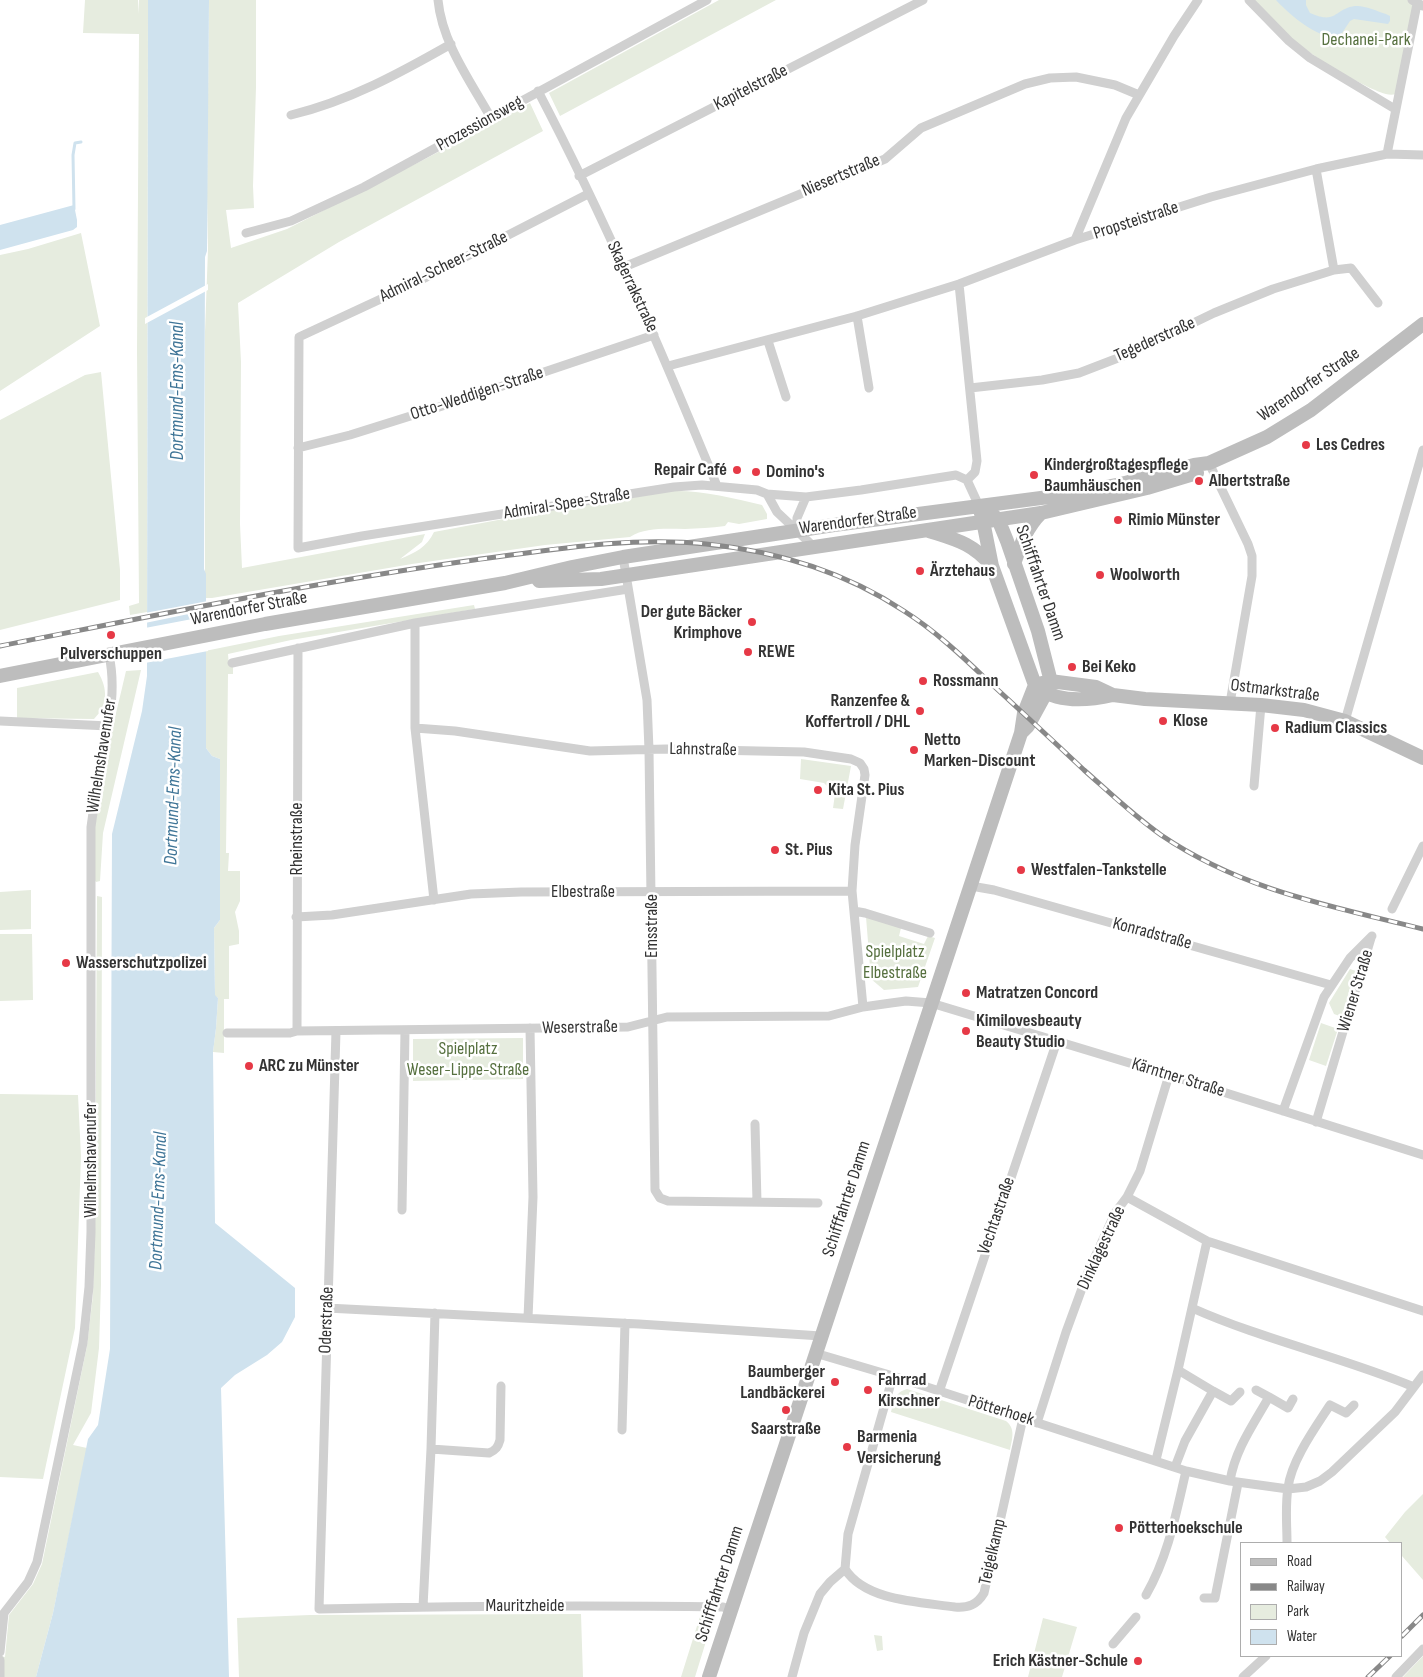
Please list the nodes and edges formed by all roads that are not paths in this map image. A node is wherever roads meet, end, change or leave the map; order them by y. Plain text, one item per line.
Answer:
1 (438, 0) edge
2 (707, 0) edge
3 (923, 0) edge
4 (1198, 0) edge
5 (1249, 0) edge
6 (1417, 3) edge
7 (450, 44) junction
8 (538, 91) junction
9 (1139, 95) junction
10 (1395, 109) junction
11 (292, 115) dead end
12 (491, 118) junction
13 (1386, 154) junction
14 (1423, 155) edge
15 (1316, 170) junction
16 (579, 176) junction
17 (588, 194) junction
18 (246, 233) dead end
19 (1075, 240) junction
20 (624, 267) junction
21 (1334, 270) junction
22 (959, 284) junction
23 (1378, 303) dead end
24 (857, 316) junction
25 (1421, 329) edge
26 (654, 335) junction
27 (768, 341) junction
28 (668, 366) junction
29 (869, 388) dead end
30 (970, 388) junction
31 (786, 397) dead end
32 (298, 448) junction
33 (1423, 450) edge
34 (1209, 463) junction
35 (967, 480) junction
36 (717, 486) junction
37 (768, 494) junction
38 (806, 497) junction
39 (979, 506) junction
40 (1041, 513) junction
41 (998, 519) junction
42 (984, 521) junction
43 (796, 530) junction
44 (926, 530) junction
45 (813, 546) junction
46 (624, 558) junction
47 (1014, 564) junction
48 (992, 566) junction
49 (627, 582) junction
50 (505, 583) junction
51 (415, 623) junction
52 (298, 648) junction
53 (110, 655) junction
54 (232, 663) dead end
55 (0, 676) edge
56 (1044, 686) junction
57 (1230, 703) junction
58 (1261, 705) junction
59 (0, 721) edge
60 (1345, 721) junction
61 (109, 726) junction
62 (416, 728) junction
63 (650, 750) junction
64 (1423, 758) edge
65 (1254, 786) dead end
66 (1423, 846) edge
67 (971, 886) junction
68 (852, 891) junction
69 (652, 893) junction
70 (434, 900) junction
71 (1392, 909) dead end
72 (854, 911) junction
73 (296, 917) junction
74 (930, 933) dead end
75 (1331, 986) junction
76 (932, 1003) junction
77 (863, 1007) junction
78 (652, 1021) junction
79 (530, 1028) junction
80 (405, 1030) junction
81 (297, 1031) junction
82 (336, 1031) junction
83 (227, 1033) dead end
84 (1057, 1041) junction
85 (1170, 1075) junction
86 (1283, 1111) junction
87 (1316, 1122) junction
88 (756, 1124) dead end
89 (1423, 1153) edge
90 (1127, 1197) junction
91 (756, 1202) junction
92 (818, 1203) dead end
93 (402, 1210) dead end
94 (1207, 1241) junction
95 (327, 1308) junction
96 (1192, 1308) junction
97 (1423, 1312) edge
98 (435, 1313) junction
99 (528, 1318) junction
100 (625, 1323) junction
101 (821, 1336) junction
102 (816, 1353) junction
103 (1178, 1370) junction
104 (1423, 1374) edge
105 (893, 1376) junction
106 (501, 1386) dead end
107 (1414, 1387) junction
108 (1256, 1390) dead end
109 (1213, 1391) junction
110 (939, 1392) junction
111 (1240, 1392) dead end
112 (1269, 1397) junction
113 (1293, 1399) dead end
114 (1354, 1405) dead end
115 (1023, 1418) junction
116 (1038, 1423) junction
117 (622, 1430) dead end
118 (431, 1448) junction
119 (1156, 1460) junction
120 (1175, 1467) junction
121 (1186, 1471) junction
122 (1234, 1482) junction
123 (1288, 1489) junction
124 (1287, 1542) edge
125 (845, 1569) junction
126 (1146, 1595) dead end
127 (1204, 1598) dead end
128 (423, 1607) junction
129 (318, 1609) joint
130 (731, 1610) junction
131 (2, 1612) edge
132 (1136, 1617) dead end
133 (1113, 1644) dead end
134 (1423, 1649) edge
135 (0, 1652) edge
136 (1265, 1657) edge
137 (0, 1660) edge
138 (0, 1677) edge
139 (709, 1677) edge
140 (792, 1677) edge
141 (1243, 1677) edge
142 (1396, 1677) edge

1 - 7 street
2 - 8 street, Prozessionsweg
3 - 16 street, Kapitelstraße
4 - 9 street
5 - 10 street
6 - 10 street
7 - 11 street
7 - 12 street
8 - 12 street, Prozessionsweg
8 - 16 street, Skagerrakstraße
9 - 19 street
9 - 20 street, Niesertstraße
10 - 13 street
12 - 18 street, Prozessionsweg
13 - 14 street, Propsteistraße
13 - 15 street, Propsteistraße
15 - 19 street, Propsteistraße
15 - 21 street
16 - 17 street, Skagerrakstraße
17 - 20 street, Skagerrakstraße
17 - 32 street, Admiral-Scheer-Straße
19 - 22 street, Propsteistraße
20 - 26 street, Skagerrakstraße
21 - 23 street
21 - 30 street, Tegederstraße
22 - 24 street, Propsteistraße
22 - 30 street
24 - 27 street, Propsteistraße
24 - 29 street
25 - 34 main road, Warendorfer Straße
26 - 28 street, Skagerrakstraße
26 - 32 street, Otto-Weddigen-Straße
27 - 28 street, Propsteistraße
27 - 31 street
28 - 36 street, Skagerrakstraße
30 - 35 street
32 - 36 street, Admiral-Spee-Straße
33 - 60 street
34 - 39 main road, Warendorfer Straße
34 - 40 main road, Warendorfer Straße
34 - 57 street
35 - 38 street, Warendorfer Straße
35 - 39 street
36 - 37 street, Admiral-Spee-Straße
37 - 38 street, Warendorfer Straße
37 - 43 street
38 - 43 street, Warendorfer Straße
39 - 41 main road, Schifffahrter Damm
39 - 42 main road, Schifffahrter Damm
39 - 43 main road, Warendorfer Straße
40 - 41 main road, Warendorfer Straße
40 - 47 main road
41 - 42 main road, Warendorfer Straße
41 - 47 main road, Schifffahrter Damm
42 - 44 main road, Warendorfer Straße
42 - 48 main road, Schifffahrter Damm
43 - 45 street
43 - 46 main road, Warendorfer Straße
44 - 45 main road, Warendorfer Straße
44 - 48 main road
45 - 49 main road, Warendorfer Straße
46 - 49 street, Emsstraße
46 - 50 main road, Warendorfer Straße
47 - 56 main road, Schifffahrter Damm
48 - 56 main road, Schifffahrter Damm
49 - 50 main road, Warendorfer Straße
49 - 51 street, Warendorfer Straße
49 - 63 street, Emsstraße
50 - 53 main road, Warendorfer Straße
51 - 52 street, Warendorfer Straße
51 - 62 street
52 - 54 street, Warendorfer Straße
52 - 73 street, Rheinstraße
53 - 55 main road, Warendorfer Straße
53 - 61 street, Wilhelmshavenufer
56 - 57 main road, Ostmarkstraße
56 - 67 main road, Schifffahrter Damm
57 - 58 main road, Ostmarkstraße
58 - 60 main road, Ostmarkstraße
58 - 65 street
59 - 61 street
60 - 64 main road, Ostmarkstraße
61 - 131 street, Wilhelmshavenufer
62 - 63 street, Lahnstraße
62 - 70 street
63 - 68 street, Lahnstraße
63 - 69 street, Emsstraße
66 - 71 street
67 - 75 street, Konradstraße
67 - 76 main road, Schifffahrter Damm
68 - 69 street, Elbestraße
68 - 72 street
69 - 70 street, Elbestraße
69 - 78 street, Emsstraße
70 - 73 street, Elbestraße
72 - 74 street
72 - 77 street
73 - 81 street, Rheinstraße
75 - 86 street, Wiener Straße
75 - 87 street, Wiener Straße
76 - 77 street, Weserstraße
76 - 84 street, Kärntner Straße
76 - 101 main road, Schifffahrter Damm
77 - 78 street, Weserstraße
78 - 79 street, Weserstraße
78 - 91 street, Emsstraße
79 - 80 street, Weserstraße
79 - 99 street
80 - 82 street, Weserstraße
80 - 93 street
81 - 82 street, Weserstraße
81 - 83 street, Weserstraße
82 - 95 street, Oderstraße
84 - 85 street, Kärntner Straße
84 - 110 street, Vechtastraße
85 - 86 street, Kärntner Straße
85 - 90 street, Dinklagestraße
86 - 87 street, Kärntner Straße
87 - 89 street, Kärntner Straße
88 - 91 street
90 - 94 street
90 - 116 street, Dinklagestraße
91 - 92 street, Emsstraße
94 - 96 street
94 - 97 street
95 - 98 street
95 - 129 street, Oderstraße
96 - 103 street
96 - 107 street
98 - 99 street
98 - 118 street
99 - 100 street
100 - 101 street
100 - 117 street
101 - 102 main road, Schifffahrter Damm
102 - 105 street, Pötterhoek
102 - 130 main road, Schifffahrter Damm
103 - 109 street
103 - 119 street
104 - 107 street, Pötterhoek
105 - 110 street, Pötterhoek
105 - 125 street
106 - 118 street
107 - 123 street, Pötterhoek
108 - 112 street
109 - 111 street
109 - 120 street
110 - 115 street, Pötterhoek
112 - 113 street
112 - 122 street
114 - 123 street
115 - 116 street, Pötterhoek
115 - 125 street, Teigelkamp
116 - 119 street, Pötterhoek
118 - 128 street
119 - 120 street, Pötterhoek
120 - 121 street, Pötterhoek
121 - 122 street, Pötterhoek
121 - 126 street
122 - 123 street, Pötterhoek
122 - 127 street
123 - 124 street
125 - 140 street
128 - 129 street, Mauritzheide
128 - 130 street, Mauritzheide
130 - 139 main road, Schifffahrter Damm
131 - 135 street, Wilhelmshavenufer
132 - 133 street
134 - 142 street
136 - 141 street
137 - 138 street

